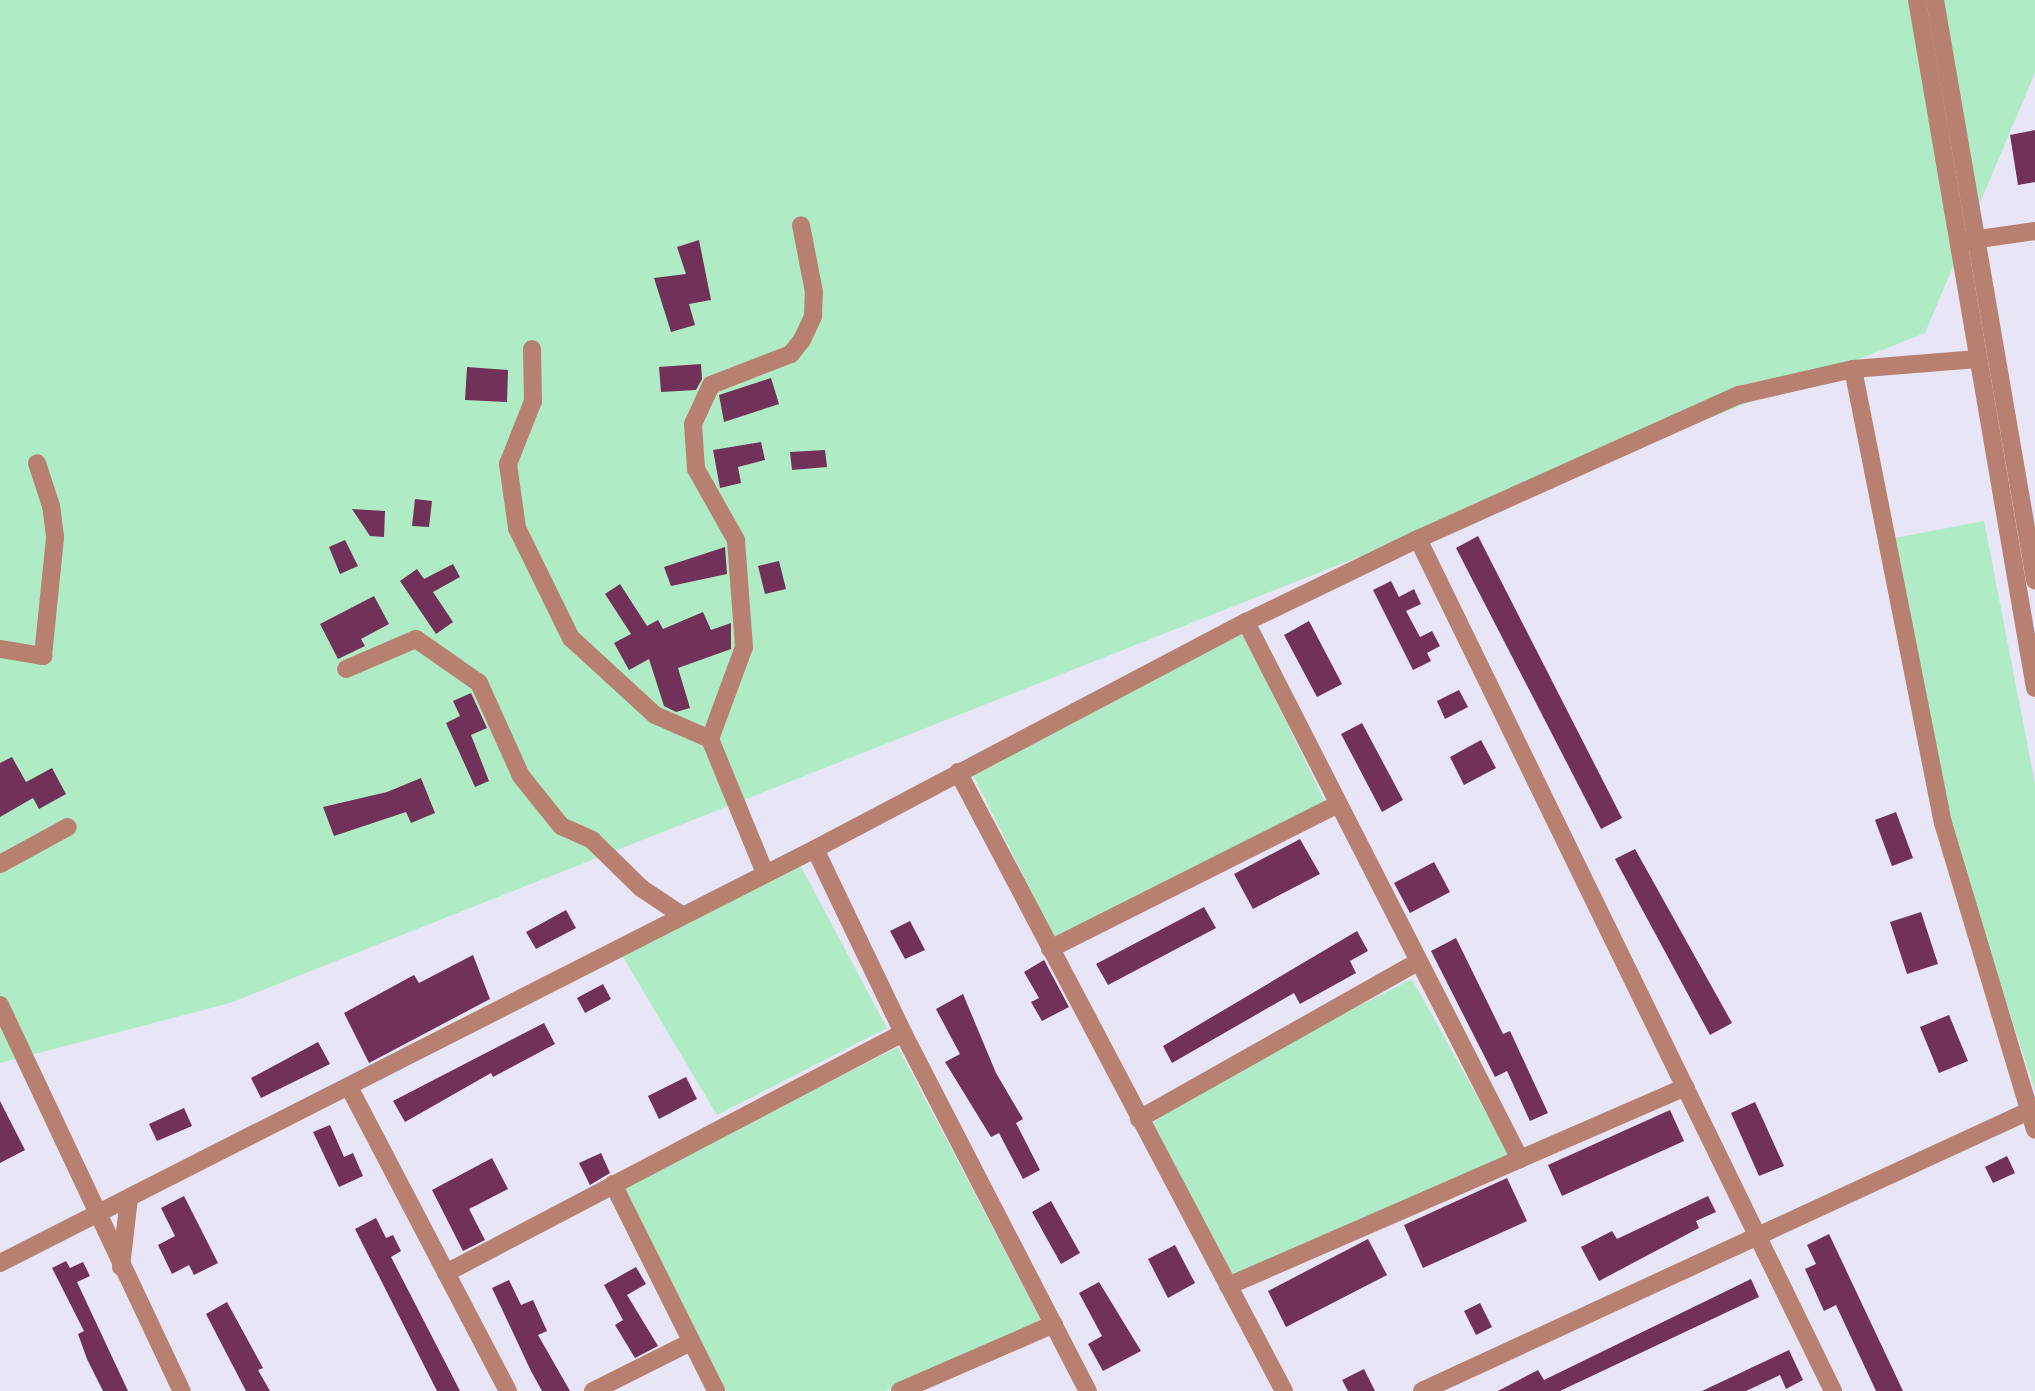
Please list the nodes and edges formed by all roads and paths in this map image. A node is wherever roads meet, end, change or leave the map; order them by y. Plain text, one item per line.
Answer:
1 (1917, 0) edge
2 (1936, 0) edge
3 (801, 225) dead end
4 (2035, 231) edge
5 (1976, 237) junction
6 (1958, 243) junction
7 (532, 349) dead end
8 (1978, 359) junction
9 (1853, 369) junction
10 (37, 463) dead end
11 (1418, 538) junction
12 (2035, 580) edge
13 (1246, 622) junction
14 (0, 649) edge
15 (346, 669) dead end
16 (2035, 688) edge
17 (710, 739) junction
18 (957, 772) junction
19 (1336, 805) junction
20 (68, 827) dead end
21 (815, 849) junction
22 (0, 864) edge
23 (765, 873) junction
24 (680, 914) junction
25 (1050, 949) junction
26 (1418, 962) junction
27 (0, 1005) edge
28 (903, 1033) junction
29 (349, 1087) junction
30 (1686, 1087) junction
31 (2031, 1110) edge
32 (1139, 1119) junction
33 (2035, 1129) edge
34 (1520, 1159) junction
35 (613, 1184) junction
36 (129, 1198) junction
37 (97, 1214) junction
38 (1756, 1234) junction
39 (0, 1263) edge
40 (121, 1267) junction
41 (446, 1273) junction
42 (1228, 1286) junction
43 (1054, 1324) junction
44 (691, 1342) junction
45 (1824, 1388) edge
46 (182, 1391) edge
47 (508, 1391) edge
48 (593, 1391) edge
49 (716, 1391) edge
50 (900, 1391) edge
51 (1088, 1391) edge
52 (1284, 1391) edge
53 (1422, 1391) edge

1 - 6 street
2 - 5 street
3 - 17 street
4 - 5 street
5 - 6 street
5 - 12 street
6 - 8 street
7 - 17 street
8 - 9 street
8 - 16 street
9 - 11 street
9 - 31 street
10 - 14 street
11 - 13 street
11 - 30 street
13 - 18 street
13 - 19 street
15 - 24 street
17 - 23 street
18 - 21 street
18 - 25 street
19 - 25 street
19 - 26 street
20 - 22 street
21 - 23 street
21 - 28 street
23 - 24 street
24 - 29 street
25 - 32 street
26 - 32 street
26 - 34 street
27 - 37 street
28 - 35 street
28 - 43 street
29 - 36 street
29 - 41 street
30 - 34 street
30 - 38 street
31 - 33 street
31 - 38 street
32 - 42 street
34 - 42 street
35 - 41 street
35 - 44 street
36 - 37 street
36 - 40 street
37 - 39 street
37 - 40 street
38 - 45 street
38 - 53 street
40 - 46 street
41 - 47 street
42 - 52 street
43 - 50 street
43 - 51 street
44 - 48 street
44 - 49 street

